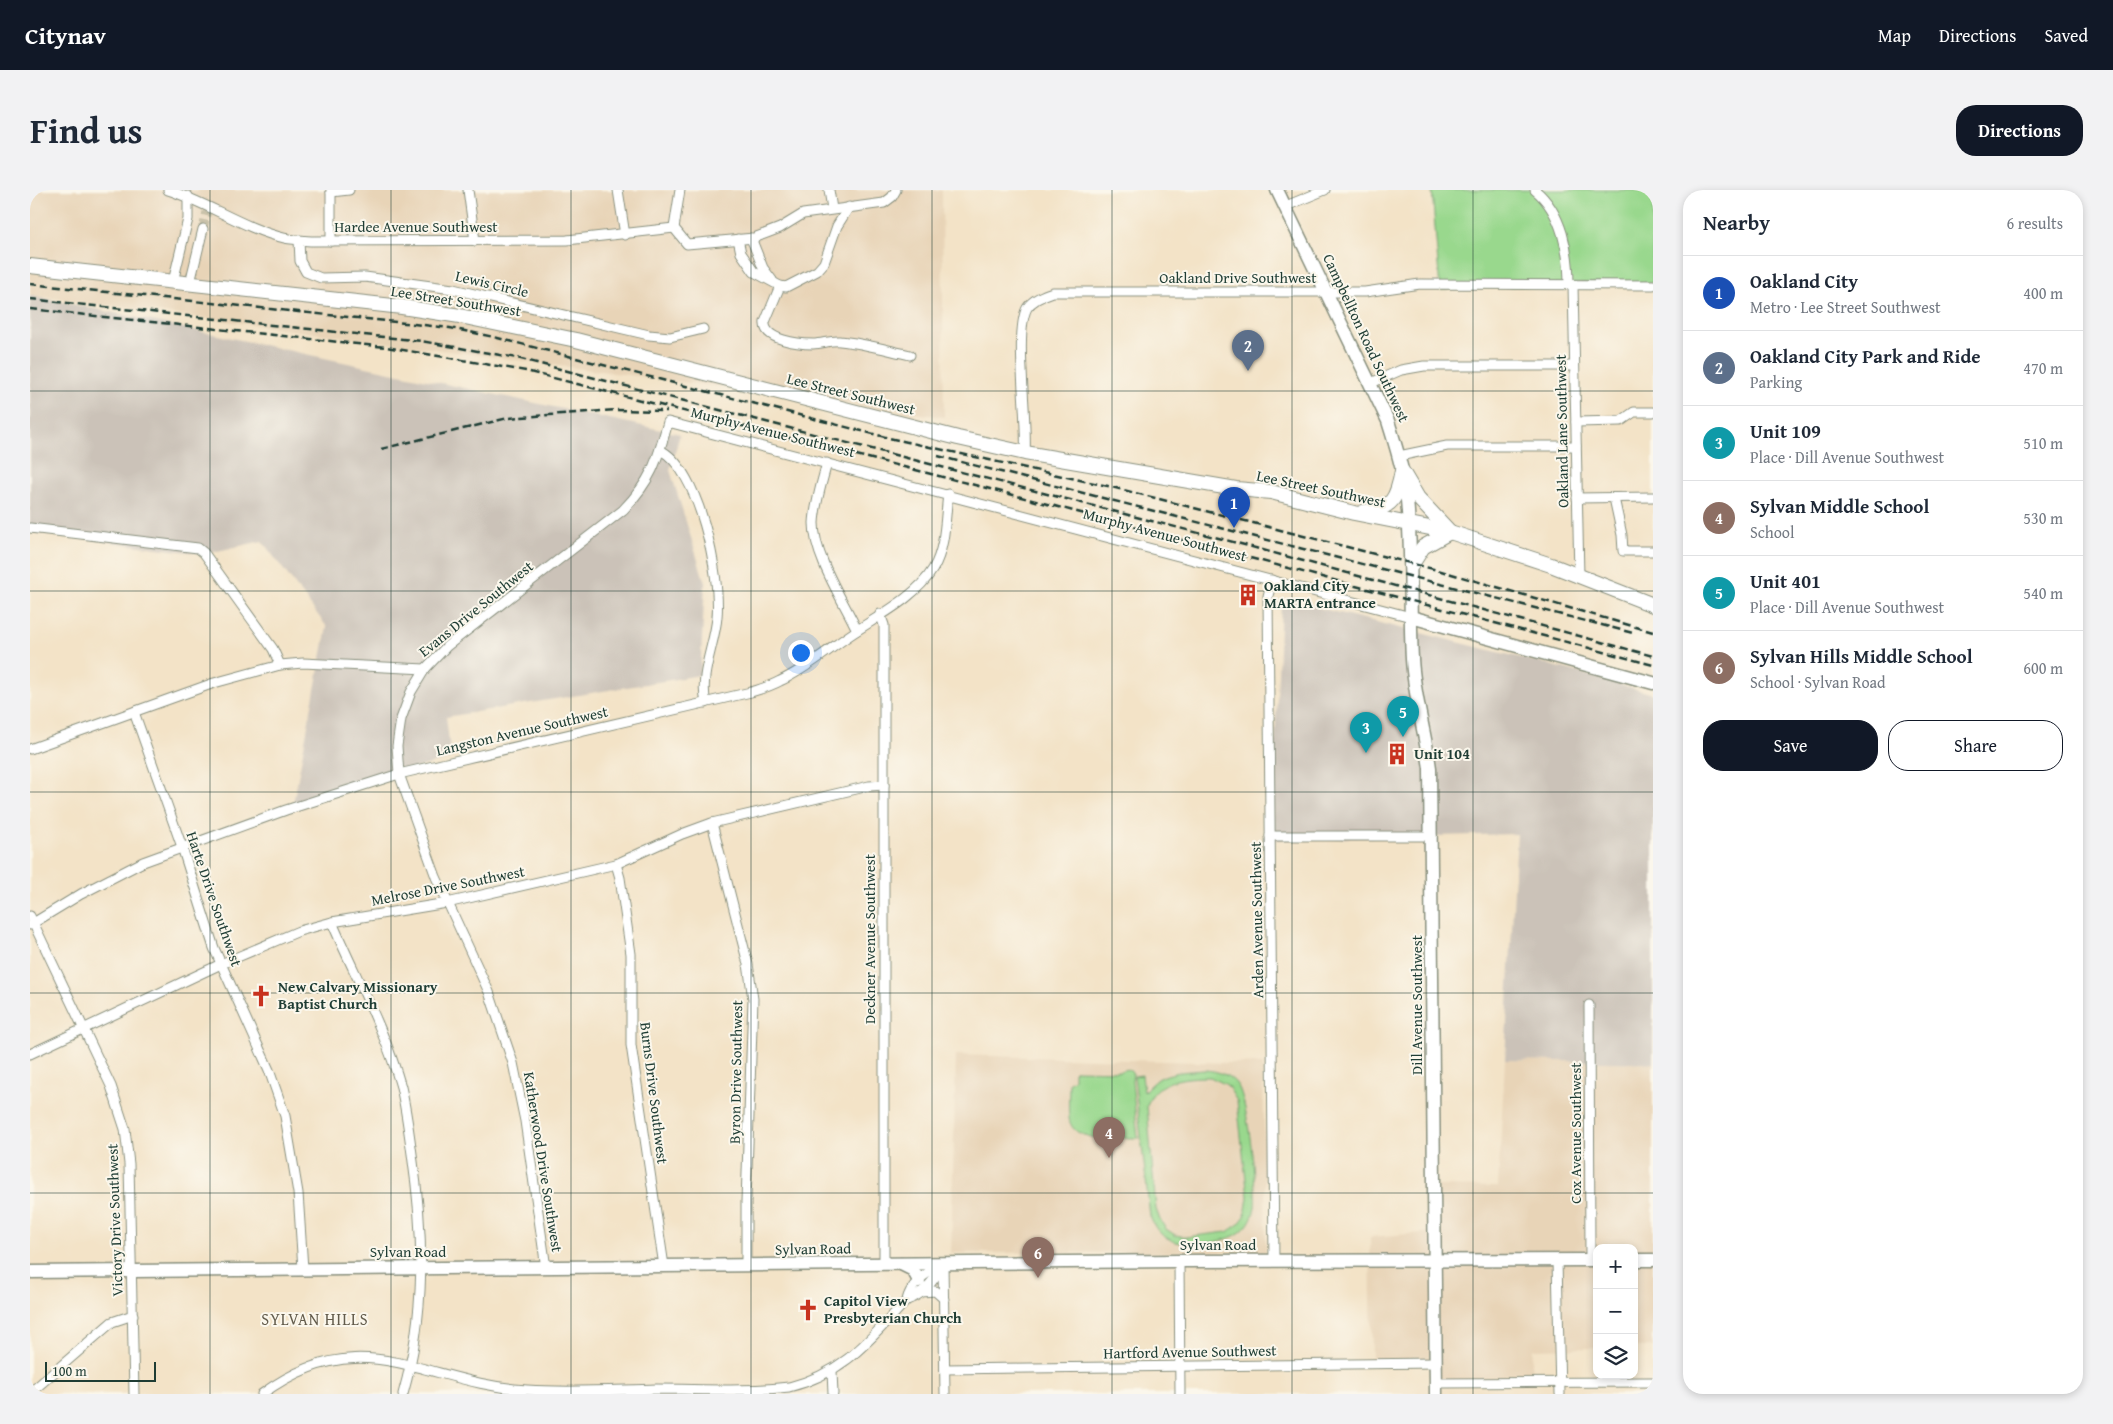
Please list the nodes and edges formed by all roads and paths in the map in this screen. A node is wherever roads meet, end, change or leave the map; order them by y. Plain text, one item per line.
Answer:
1 (168, 190) edge
2 (349, 190) edge
3 (468, 190) edge
4 (618, 190) edge
5 (680, 190) edge
6 (829, 190) edge
7 (1277, 190) edge
8 (1325, 190) edge
9 (1535, 190) edge
10 (331, 191) edge
11 (894, 193) edge
12 (188, 196) junction
13 (1286, 206) junction
14 (849, 207) junction
15 (832, 209) junction
16 (674, 228) junction
17 (203, 230) tunnel mouth
18 (625, 235) junction
19 (751, 238) junction
20 (738, 239) junction
21 (299, 240) junction
22 (331, 241) junction
23 (475, 241) junction
24 (30, 266) edge
25 (174, 282) junction
26 (190, 283) junction
27 (1571, 285) junction
28 (1653, 285) edge
29 (780, 286) junction
30 (1328, 292) junction
31 (703, 329) dead end
32 (910, 355) dead end
33 (1574, 366) junction
34 (1371, 383) junction
35 (1653, 412) edge
36 (668, 422) joint
37 (1576, 422) junction
38 (1576, 446) junction
39 (660, 450) junction
40 (1025, 453) junction
41 (1399, 456) junction
42 (827, 463) junction
43 (1402, 471) junction
44 (948, 494) junction
45 (1653, 497) edge
46 (1577, 498) junction
47 (1614, 498) junction
48 (1354, 513) junction
49 (1409, 524) junction
50 (30, 528) edge
51 (1450, 532) junction
52 (1653, 550) edge
53 (1411, 566) junction
54 (1580, 577) junction
55 (1272, 580) junction
56 (1653, 606) edge
57 (880, 614) junction
58 (1411, 617) junction
59 (857, 630) junction
60 (280, 665) junction
61 (426, 669) junction
62 (1653, 683) edge
63 (706, 703) junction
64 (134, 712) junction
65 (30, 749) edge
66 (399, 774) junction
67 (884, 785) junction
68 (712, 823) junction
69 (1270, 836) junction
70 (1432, 836) junction
71 (182, 847) junction
72 (616, 864) junction
73 (447, 903) junction
74 (31, 922) edge
75 (332, 922) junction
76 (221, 964) junction
77 (1589, 1005) dead end
78 (82, 1028) junction
79 (30, 1054) edge
80 (1594, 1244) edge
81 (1557, 1260) junction
82 (1593, 1260) edge
83 (1638, 1260) edge
84 (1653, 1260) edge
85 (1179, 1261) junction
86 (1274, 1261) junction
87 (1434, 1261) junction
88 (884, 1264) junction
89 (901, 1264) junction
90 (944, 1264) junction
91 (664, 1266) junction
92 (746, 1266) junction
93 (420, 1268) junction
94 (546, 1268) junction
95 (303, 1269) junction
96 (132, 1271) junction
97 (30, 1272) edge
98 (920, 1287) junction
99 (944, 1299) junction
100 (133, 1315) junction
101 (1436, 1363) junction
102 (411, 1365) junction
103 (1180, 1365) junction
104 (945, 1369) junction
105 (832, 1371) junction
106 (1653, 1382) edge
107 (1560, 1383) junction
108 (1436, 1388) edge
109 (498, 1391) edge
110 (720, 1391) edge
111 (608, 1392) edge
112 (30, 1393) edge
113 (134, 1394) edge
114 (262, 1394) edge
115 (403, 1394) edge
116 (833, 1394) edge
117 (946, 1394) edge
118 (1180, 1394) edge
119 (1560, 1394) edge

1 - 12 street, Hardee Avenue Southwest
2 - 10 street
3 - 23 street
4 - 18 street
5 - 16 street
6 - 15 street
7 - 13 main road, Campbellton Road Southwest
8 - 13 street
9 - 27 street, Oakland Lane Southwest
10 - 22 street
11 - 14 street
12 - 21 street, Hardee Avenue Southwest
12 - 25 street
13 - 30 main road, Campbellton Road Southwest
14 - 15 street
14 - 29 street
15 - 19 street
16 - 18 street, Hardee Avenue Southwest
16 - 20 street
17 - 26 street
18 - 23 street, Hardee Avenue Southwest
19 - 20 street
19 - 29 street
20 - 29 street
21 - 22 street, Hardee Avenue Southwest
21 - 31 street, Lewis Circle
22 - 23 street, Hardee Avenue Southwest
24 - 25 main road, Lee Street Southwest
25 - 26 main road, Lee Street Southwest
26 - 40 main road, Lee Street Southwest
27 - 28 street, Oakland Drive Southwest
27 - 30 street, Oakland Drive Southwest
27 - 33 street, Oakland Lane Southwest
29 - 32 street
30 - 34 main road, Campbellton Road Southwest
30 - 40 street, Oakland Drive Southwest
33 - 34 street
33 - 37 street, Oakland Lane Southwest
34 - 41 main road, Campbellton Road Southwest
35 - 37 street
36 - 39 street, Evans Drive Southwest
36 - 42 street, Murphy Avenue Southwest
37 - 38 street, Oakland Lane Southwest
38 - 41 street
38 - 46 street, Oakland Lane Southwest
39 - 61 street, Evans Drive Southwest
39 - 63 street
40 - 48 main road, Lee Street Southwest
41 - 43 main road, Campbellton Road Southwest
42 - 44 street, Murphy Avenue Southwest
42 - 59 street
43 - 48 main road
43 - 49 main road, Campbellton Road Southwest
43 - 51 main road
44 - 55 street, Murphy Avenue Southwest
44 - 57 street, Langston Avenue Southwest
45 - 47 street
46 - 47 street
46 - 54 street, Oakland Lane Southwest
47 - 52 street
48 - 49 main road, Lee Street Southwest
49 - 51 main road, Lee Street Southwest
49 - 53 main road, Campbellton Road Southwest
50 - 60 street
51 - 53 main road
51 - 54 main road, Lee Street Southwest
53 - 58 main road, Campbellton Road Southwest
54 - 56 main road, Lee Street Southwest
55 - 58 street, Murphy Avenue Southwest
55 - 69 street, Arden Avenue Southwest
57 - 59 street, Langston Avenue Southwest
57 - 67 street, Deckner Avenue Southwest
58 - 62 main road, Murphy Avenue Southwest
58 - 70 main road, Dill Avenue Southwest
59 - 63 street, Langston Avenue Southwest
60 - 61 street, Evans Drive Southwest
60 - 64 street, Evans Drive Southwest
61 - 66 street, Katherwood Drive Southwest
63 - 66 street, Langston Avenue Southwest
64 - 65 street, Evans Drive Southwest
64 - 71 street, Harte Drive Southwest
66 - 71 street, Langston Avenue Southwest
66 - 73 street, Katherwood Drive Southwest
67 - 68 street, Melrose Drive Southwest
67 - 88 street, Deckner Avenue Southwest
68 - 72 street, Melrose Drive Southwest
68 - 92 street, Byron Drive Southwest
69 - 70 street
69 - 86 street, Arden Avenue Southwest
70 - 87 main road, Dill Avenue Southwest
71 - 74 street, Langston Avenue Southwest
71 - 76 street, Harte Drive Southwest
72 - 73 street, Melrose Drive Southwest
72 - 91 street, Burns Drive Southwest
73 - 75 street, Melrose Drive Southwest
73 - 94 street, Katherwood Drive Southwest
74 - 78 street, Victory Drive Southwest
75 - 76 street, Melrose Drive Southwest
75 - 93 street
76 - 78 street, Melrose Drive Southwest
76 - 95 street, Harte Drive Southwest
77 - 80 street, Cox Avenue Southwest
78 - 79 street, Melrose Drive Southwest
78 - 96 street, Victory Drive Southwest
81 - 82 main road, Sylvan Road
81 - 87 main road, Sylvan Road
81 - 107 street
83 - 84 main road
85 - 86 main road, Sylvan Road
85 - 90 main road, Sylvan Road
85 - 103 street
86 - 87 main road, Sylvan Road
87 - 101 main road, Dill Avenue Southwest
88 - 89 main road, Sylvan Road
88 - 92 main road, Sylvan Road
89 - 90 main road, Sylvan Road
89 - 98 main road
90 - 98 street
90 - 99 street
91 - 92 main road, Sylvan Road
91 - 94 main road, Sylvan Road
93 - 94 main road, Sylvan Road
93 - 95 main road, Sylvan Road
93 - 102 street
95 - 96 main road, Sylvan Road
96 - 97 main road, Sylvan Road
96 - 100 street, Victory Drive Southwest
98 - 99 street
98 - 105 street
99 - 104 street
100 - 112 street
100 - 113 street, Victory Drive Southwest
101 - 103 street, Hartford Avenue Southwest
101 - 108 main road, Dill Avenue Southwest
102 - 109 street
102 - 114 street
102 - 115 street
103 - 104 street, Hartford Avenue Southwest
103 - 118 street
104 - 117 street
105 - 110 street
105 - 116 street
106 - 107 street
107 - 108 street
107 - 119 street
109 - 111 street
110 - 111 street

